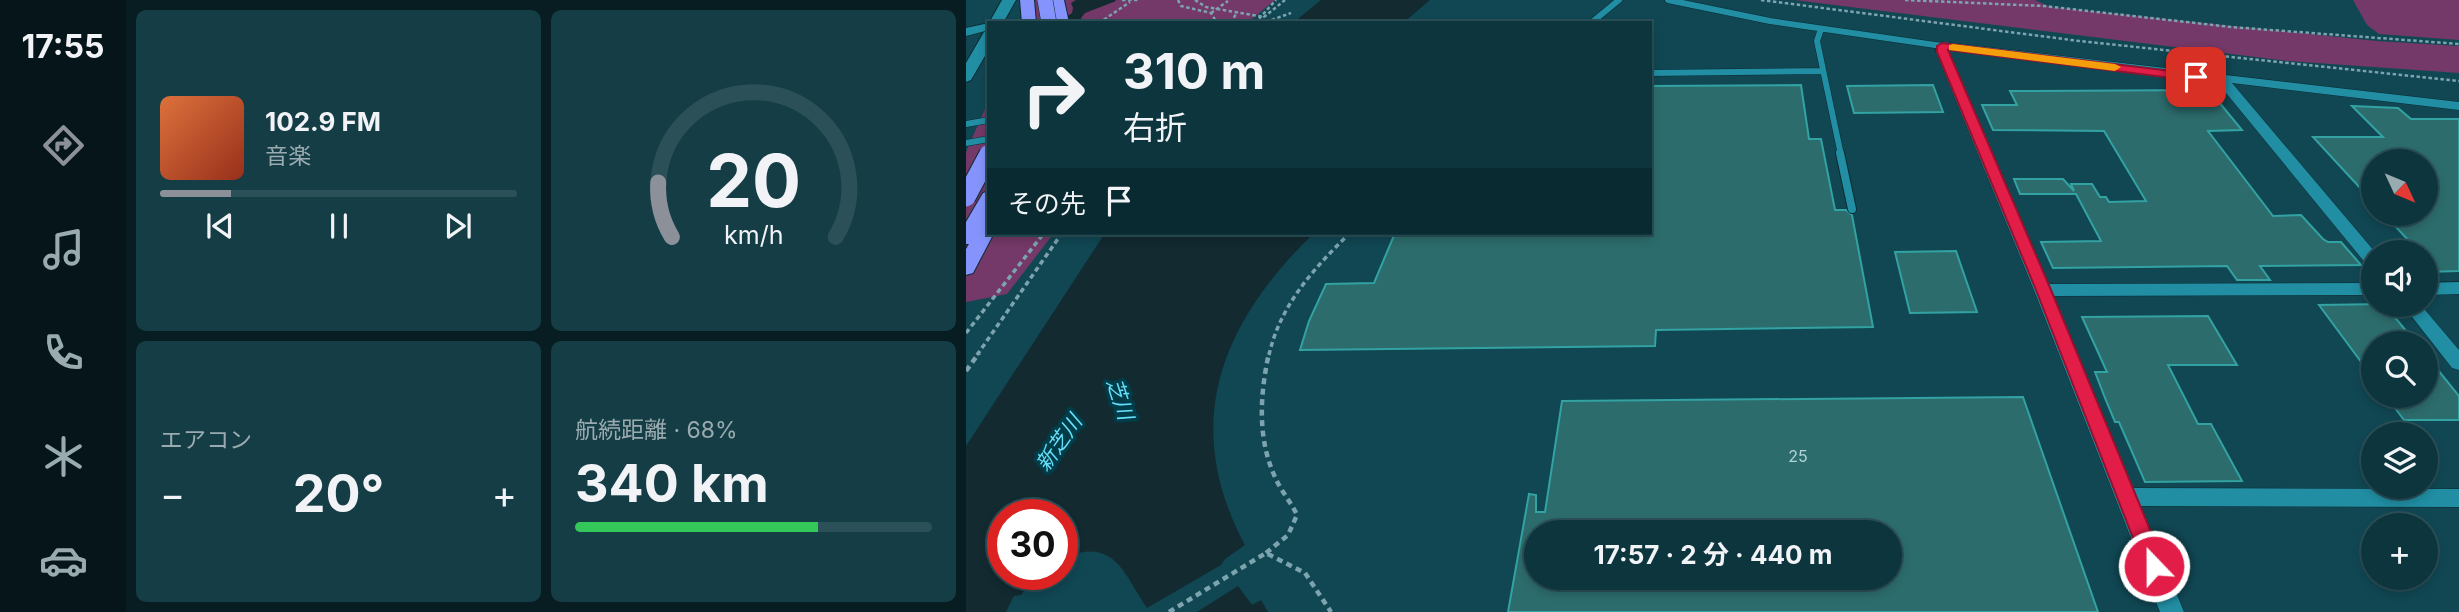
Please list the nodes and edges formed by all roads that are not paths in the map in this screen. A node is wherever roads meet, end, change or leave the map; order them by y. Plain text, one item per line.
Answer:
1 (1009, 0) edge
2 (1027, 0) edge
3 (1045, 0) edge
4 (1057, 0) edge
5 (1619, 0) edge
6 (1668, 0) edge
7 (997, 21) edge
8 (1029, 21) edge
9 (1049, 21) edge
10 (1062, 21) edge
11 (1593, 21) edge
12 (987, 27) edge
13 (1821, 29) junction
14 (966, 32) edge
15 (987, 39) edge
16 (1942, 46) junction
17 (1823, 71) junction
18 (1652, 73) edge
19 (966, 77) edge
20 (2222, 80) junction
21 (2459, 106) edge
22 (987, 120) edge
23 (966, 124) edge
24 (987, 139) edge
25 (966, 143) edge
26 (987, 156) edge
27 (966, 197) edge
28 (987, 201) edge
29 (1852, 209) dead end
30 (987, 228) edge
31 (966, 239) edge
32 (2361, 247) edge
33 (966, 268) edge
34 (2459, 288) edge
35 (2361, 289) edge
36 (2438, 289) edge
37 (2043, 290) junction
38 (2421, 317) edge
39 (2459, 363) edge
40 (2127, 496) junction
41 (2459, 498) edge
42 (2172, 612) edge

1 - 7 street
2 - 8 highway
3 - 9 highway, bridge
4 - 10 highway
5 - 11 lane
6 - 13 lane
12 - 14 street
13 - 16 lane
13 - 17 lane
15 - 19 street
16 - 20 street
16 - 37 street
17 - 18 lane
17 - 29 lane
20 - 21 street
20 - 32 street
22 - 23 lane
24 - 25 lane
26 - 27 highway, bridge
28 - 31 highway
30 - 33 highway
34 - 36 street
35 - 37 street
37 - 40 street
38 - 39 street
40 - 41 street
40 - 42 street

